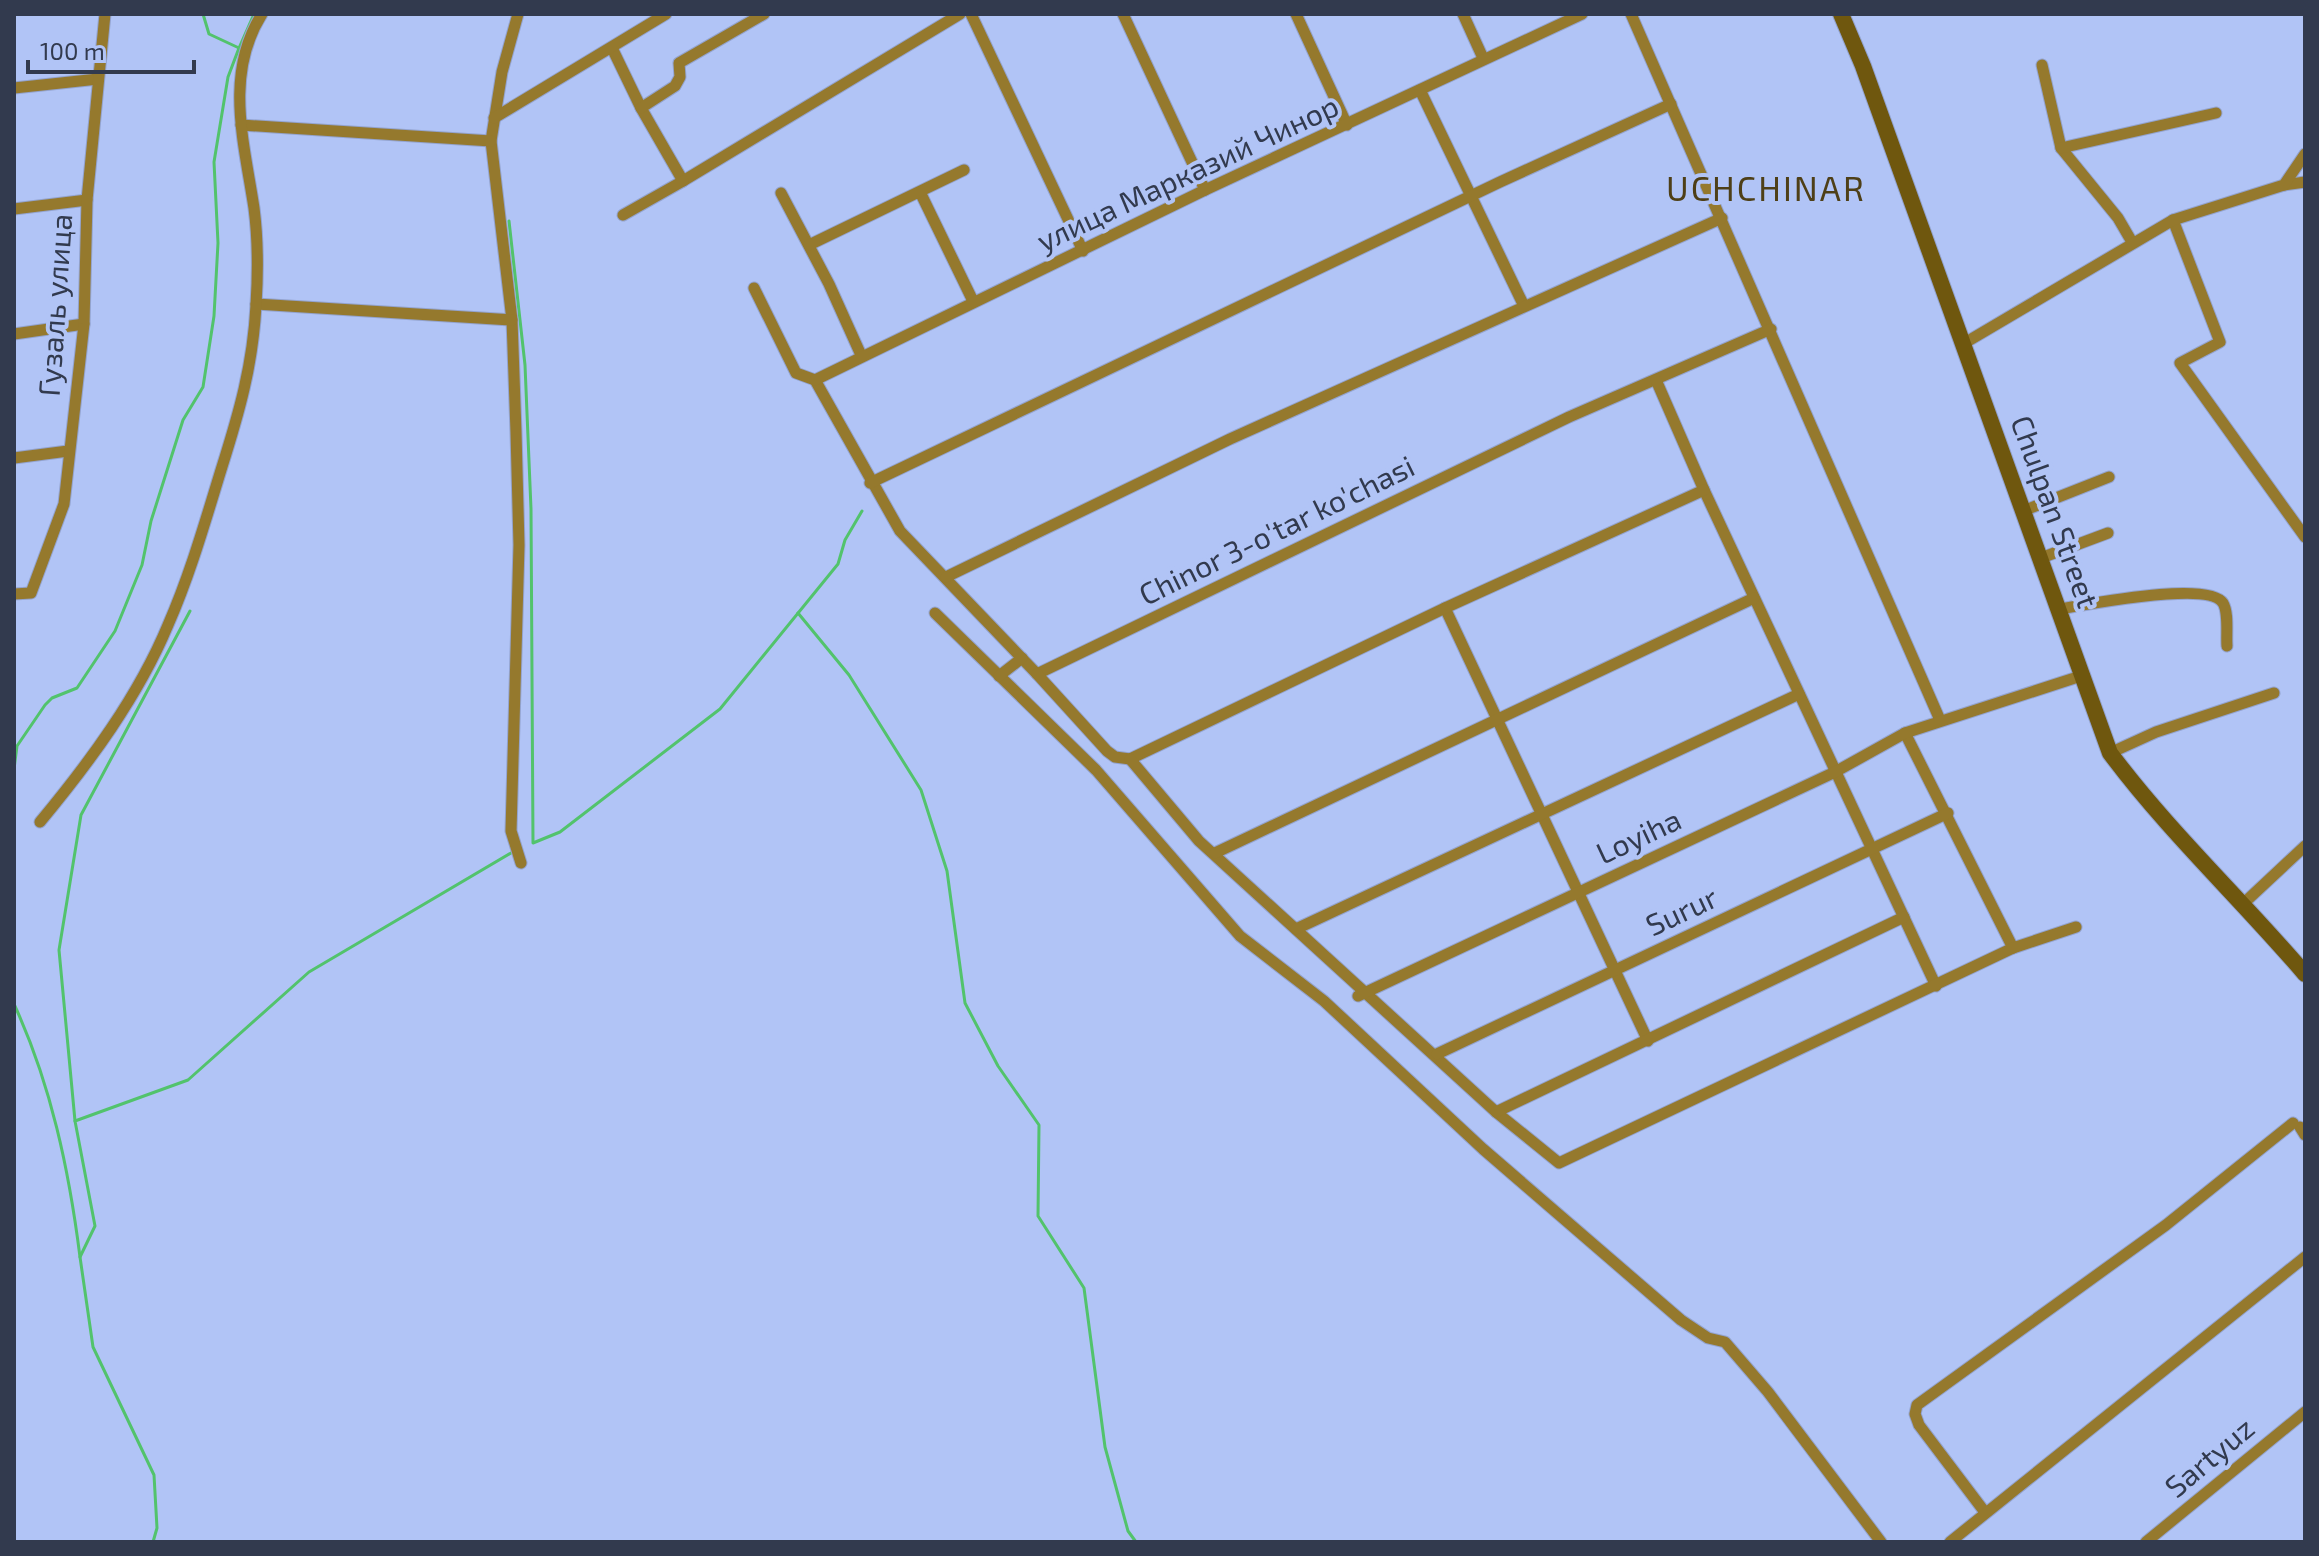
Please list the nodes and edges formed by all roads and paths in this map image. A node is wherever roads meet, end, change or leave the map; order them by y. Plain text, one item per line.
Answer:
1 (105, 14) edge
2 (262, 14) edge
3 (518, 14) edge
4 (666, 14) edge
5 (764, 14) edge
6 (960, 14) edge
7 (971, 14) edge
8 (1123, 14) edge
9 (1296, 14) edge
10 (1463, 14) edge
11 (1582, 14) edge
12 (1631, 14) edge
13 (1841, 14) edge
14 (612, 48) junction
15 (1483, 58) junction
16 (2042, 65) dead end
17 (98, 79) junction
18 (14, 88) edge
19 (1420, 90) junction
20 (1671, 104) junction
21 (641, 108) junction
22 (2216, 113) dead end
23 (494, 118) junction
24 (241, 125) junction
25 (1347, 125) junction
26 (491, 141) junction
27 (2061, 148) junction
28 (2305, 154) edge
29 (964, 170) dead end
30 (2305, 182) edge
31 (680, 183) junction
32 (2284, 185) junction
33 (1205, 190) junction
34 (920, 192) junction
35 (781, 193) dead end
36 (1473, 195) junction
37 (87, 200) junction
38 (14, 209) edge
39 (623, 215) dead end
40 (1722, 218) junction
41 (2173, 220) junction
42 (2132, 242) junction
43 (809, 245) junction
44 (1083, 251) junction
45 (754, 288) dead end
46 (973, 301) junction
47 (256, 304) junction
48 (1524, 306) junction
49 (512, 320) junction
50 (84, 324) junction
51 (1771, 329) junction
52 (14, 334) edge
53 (1963, 344) junction
54 (861, 355) junction
55 (815, 380) junction
56 (1656, 380) junction
57 (68, 451) junction
58 (14, 458) edge
59 (2109, 477) dead end
60 (870, 483) junction
61 (1704, 490) junction
62 (2023, 511) junction
63 (2108, 533) dead end
64 (2305, 537) edge
65 (2041, 558) junction
66 (946, 577) junction
67 (14, 594) edge
68 (1754, 598) junction
69 (1445, 608) junction
70 (2059, 609) junction
71 (935, 613) dead end
72 (2227, 646) dead end
73 (1022, 658) junction
74 (1037, 674) junction
75 (2084, 675) junction
76 (999, 676) junction
77 (2274, 693) dead end
78 (1799, 694) junction
79 (1498, 719) junction
80 (1940, 720) junction
81 (1905, 733) junction
82 (2110, 753) junction
83 (1130, 759) junction
84 (1835, 772) junction
85 (1948, 813) junction
86 (1542, 814) junction
87 (40, 822) dead end
88 (2305, 846) edge
89 (1871, 849) junction
90 (1215, 853) junction
91 (521, 863) dead end
92 (1578, 892) junction
93 (2244, 903) junction
94 (1904, 917) junction
95 (2076, 927) dead end
96 (1296, 929) junction
97 (2013, 948) junction
98 (1615, 970) junction
99 (2305, 974) edge
100 (1936, 986) junction
101 (1362, 994) junction
102 (1648, 1041) junction
103 (1437, 1054) junction
104 (1496, 1112) junction
105 (2299, 1128) edge
106 (2305, 1257) edge
107 (2305, 1412) edge
108 (1984, 1511) junction
109 (1881, 1542) edge
110 (1950, 1542) edge
111 (2146, 1542) edge

1 - 17 street, Гузаль улица
2 - 24 street
3 - 23 street
4 - 14 street
5 - 21 street
6 - 31 street
7 - 44 street
8 - 33 street
9 - 25 street
10 - 15 street
11 - 15 street, улица Марказий Чинор
12 - 20 street
13 - 53 main road, Chulpan Street
14 - 21 street
14 - 23 street
15 - 19 street, улица Марказий Чинор
16 - 27 street
17 - 18 street
17 - 37 street, Гузаль улица
19 - 25 street, улица Марказий Чинор
19 - 36 street
20 - 36 street
20 - 40 street
21 - 31 street
22 - 27 street
23 - 26 street
24 - 26 street
24 - 47 street
25 - 33 street, улица Марказий Чинор
26 - 49 street
27 - 42 street
28 - 32 street
29 - 34 street
30 - 32 street
31 - 39 street
32 - 41 street
33 - 44 street, улица Марказий Чинор
34 - 43 street
34 - 46 street
35 - 43 street
36 - 48 street
36 - 60 street
37 - 38 street
37 - 50 street, Гузаль улица
40 - 48 street
40 - 51 street
41 - 42 street
41 - 64 street
42 - 53 street
43 - 54 street
44 - 46 street, улица Марказий Чинор
45 - 55 street
46 - 54 street, улица Марказий Чинор
47 - 49 street
47 - 87 street
48 - 66 street
49 - 91 street
50 - 52 street
50 - 57 street, Гузаль улица
51 - 56 street, Chinor 3-o'tar ko'chasi
51 - 80 street
53 - 62 main road, Chulpan Street
54 - 55 street, улица Марказий Чинор
55 - 60 street
56 - 61 street
56 - 74 street, Chinor 3-o'tar ko'chasi
57 - 58 street
57 - 67 street, Гузаль улица
59 - 62 street
60 - 66 street
61 - 68 street
61 - 69 street
62 - 65 main road, Chulpan Street
63 - 65 street
65 - 70 main road, Chulpan Street
66 - 73 street
68 - 78 street
68 - 79 street
69 - 79 street
69 - 83 street
70 - 72 street
70 - 75 main road, Chulpan Street
71 - 76 street
73 - 74 street
73 - 76 street
74 - 83 street
75 - 80 street, Loyiha
75 - 82 main road, Chulpan Street
76 - 109 street
77 - 82 street
78 - 84 street
78 - 86 street
79 - 86 street
79 - 90 street
80 - 81 street, Loyiha
81 - 84 street, Loyiha
81 - 85 street
82 - 93 main road, Chulpan Street
83 - 90 street
84 - 89 street
84 - 92 street, Loyiha
85 - 89 street, Surur
85 - 97 street
86 - 92 street
86 - 96 street
88 - 93 street
89 - 94 street
89 - 98 street, Surur
90 - 96 street
92 - 98 street
92 - 101 street, Loyiha
93 - 99 main road, Chulpan Street
94 - 100 street
94 - 102 street
95 - 97 street
96 - 101 street
97 - 100 street
98 - 102 street
98 - 103 street, Surur
100 - 104 street
101 - 103 street
102 - 104 street
103 - 104 street
105 - 108 street
106 - 108 street
107 - 111 street, Sartyuz
108 - 110 street

